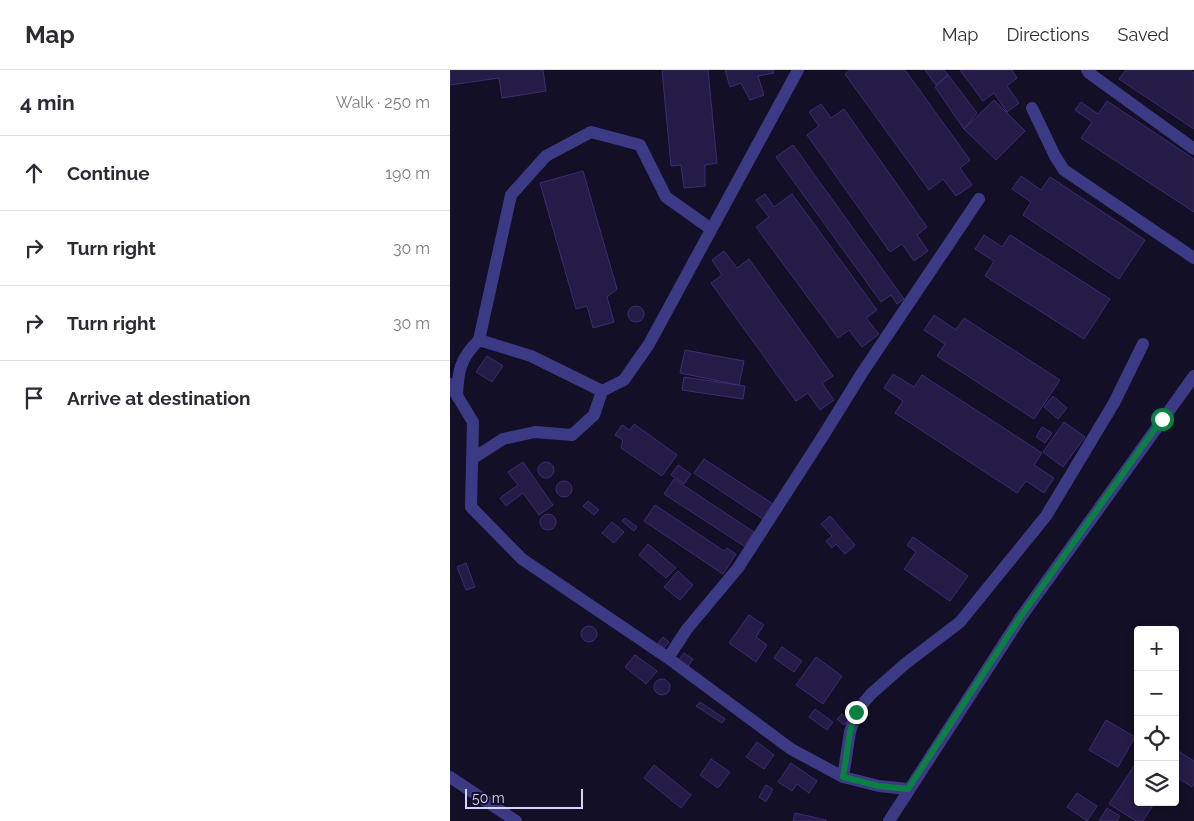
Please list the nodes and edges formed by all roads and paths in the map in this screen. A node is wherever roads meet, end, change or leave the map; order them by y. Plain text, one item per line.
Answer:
1 (798, 70) edge
2 (1087, 70) edge
3 (1032, 108) dead end
4 (1194, 149) edge
5 (979, 199) dead end
6 (711, 229) junction
7 (1194, 258) edge
8 (479, 340) junction
9 (1143, 344) dead end
10 (1194, 376) edge
11 (450, 384) edge
12 (602, 391) junction
13 (457, 396) junction
14 (472, 459) junction
15 (668, 658) junction
16 (450, 776) edge
17 (843, 777) junction
18 (908, 789) junction
19 (516, 821) edge
20 (889, 821) edge

1 - 6 street
2 - 4 street
3 - 7 street
5 - 15 street
6 - 8 street
6 - 12 street
8 - 12 street
8 - 13 street
9 - 17 street
10 - 18 street
11 - 13 street
12 - 14 street
13 - 14 street
14 - 15 street
15 - 17 street
16 - 19 street
17 - 18 street
18 - 20 street

